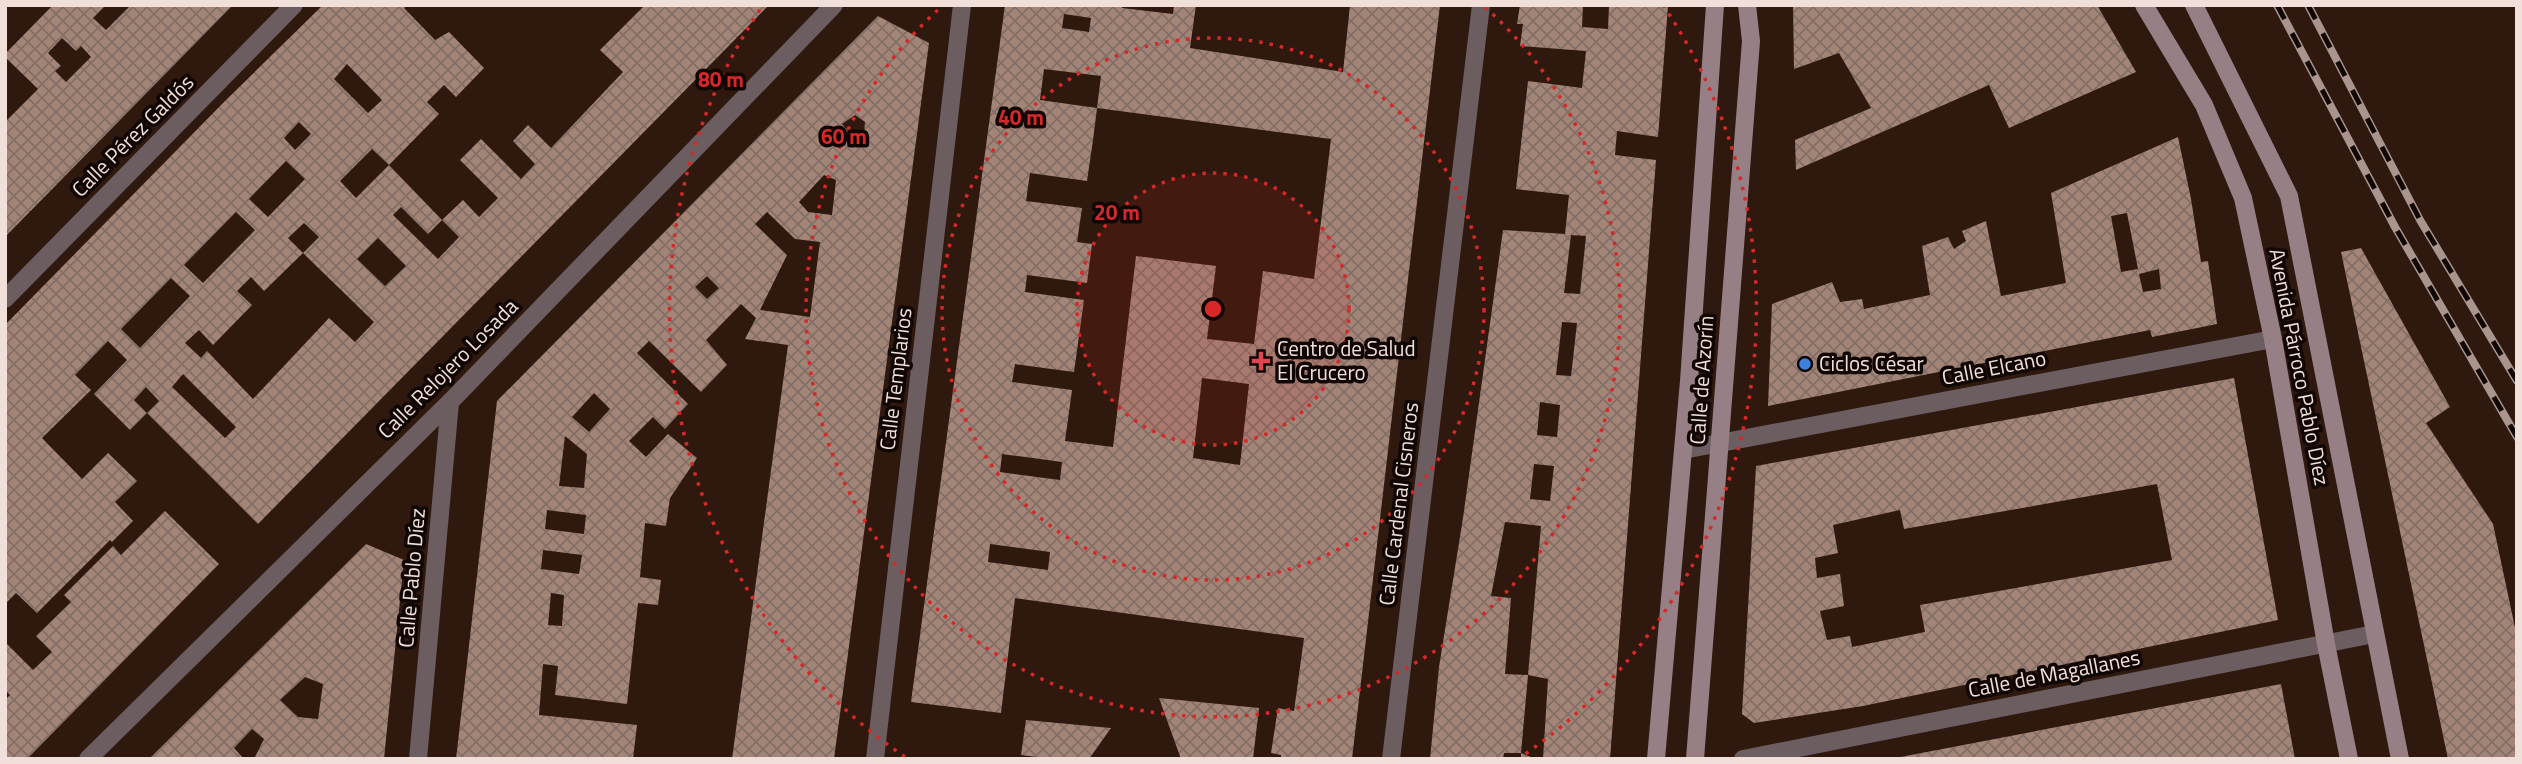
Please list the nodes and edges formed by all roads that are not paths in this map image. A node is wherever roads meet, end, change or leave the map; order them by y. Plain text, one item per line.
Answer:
1 (294, 5) edge
2 (834, 5) edge
3 (962, 5) edge
4 (1481, 5) edge
5 (1715, 5) edge
6 (1747, 5) edge
7 (2144, 5) edge
8 (2194, 5) edge
9 (5, 299) edge
10 (2273, 339) junction
11 (450, 401) junction
12 (1721, 443) junction
13 (1683, 450) junction
14 (2374, 634) junction
15 (2326, 644) junction
16 (88, 759) edge
17 (418, 759) edge
18 (875, 759) edge
19 (1391, 759) edge
20 (1656, 759) edge
21 (1695, 759) edge
22 (1743, 759) edge
23 (2349, 759) edge
24 (2400, 759) edge

1 - 9 street, Calle Pérez Galdós
2 - 11 street, Calle Relojero Losada
3 - 18 street, Calle Templarios
4 - 19 street, Calle Cardenal Cisneros
5 - 13 main road, Calle de Azorín
6 - 12 main road, Calle de Azorín
7 - 10 main road, Avenida Párroco Pablo Díez
8 - 14 main road, Avenida Párroco Pablo Díez
10 - 12 street, Calle Elcano
10 - 15 main road, Avenida Párroco Pablo Díez
11 - 16 street, Calle Relojero Losada
11 - 17 street, Calle Pablo Díez
12 - 13 street, Calle Elcano
12 - 21 main road, Calle de Azorín
13 - 20 main road, Calle de Azorín
14 - 15 street, Calle de Magallanes
14 - 24 main road, Avenida Párroco Pablo Díez
15 - 22 street, Calle de Magallanes
15 - 23 main road, Avenida Párroco Pablo Díez

